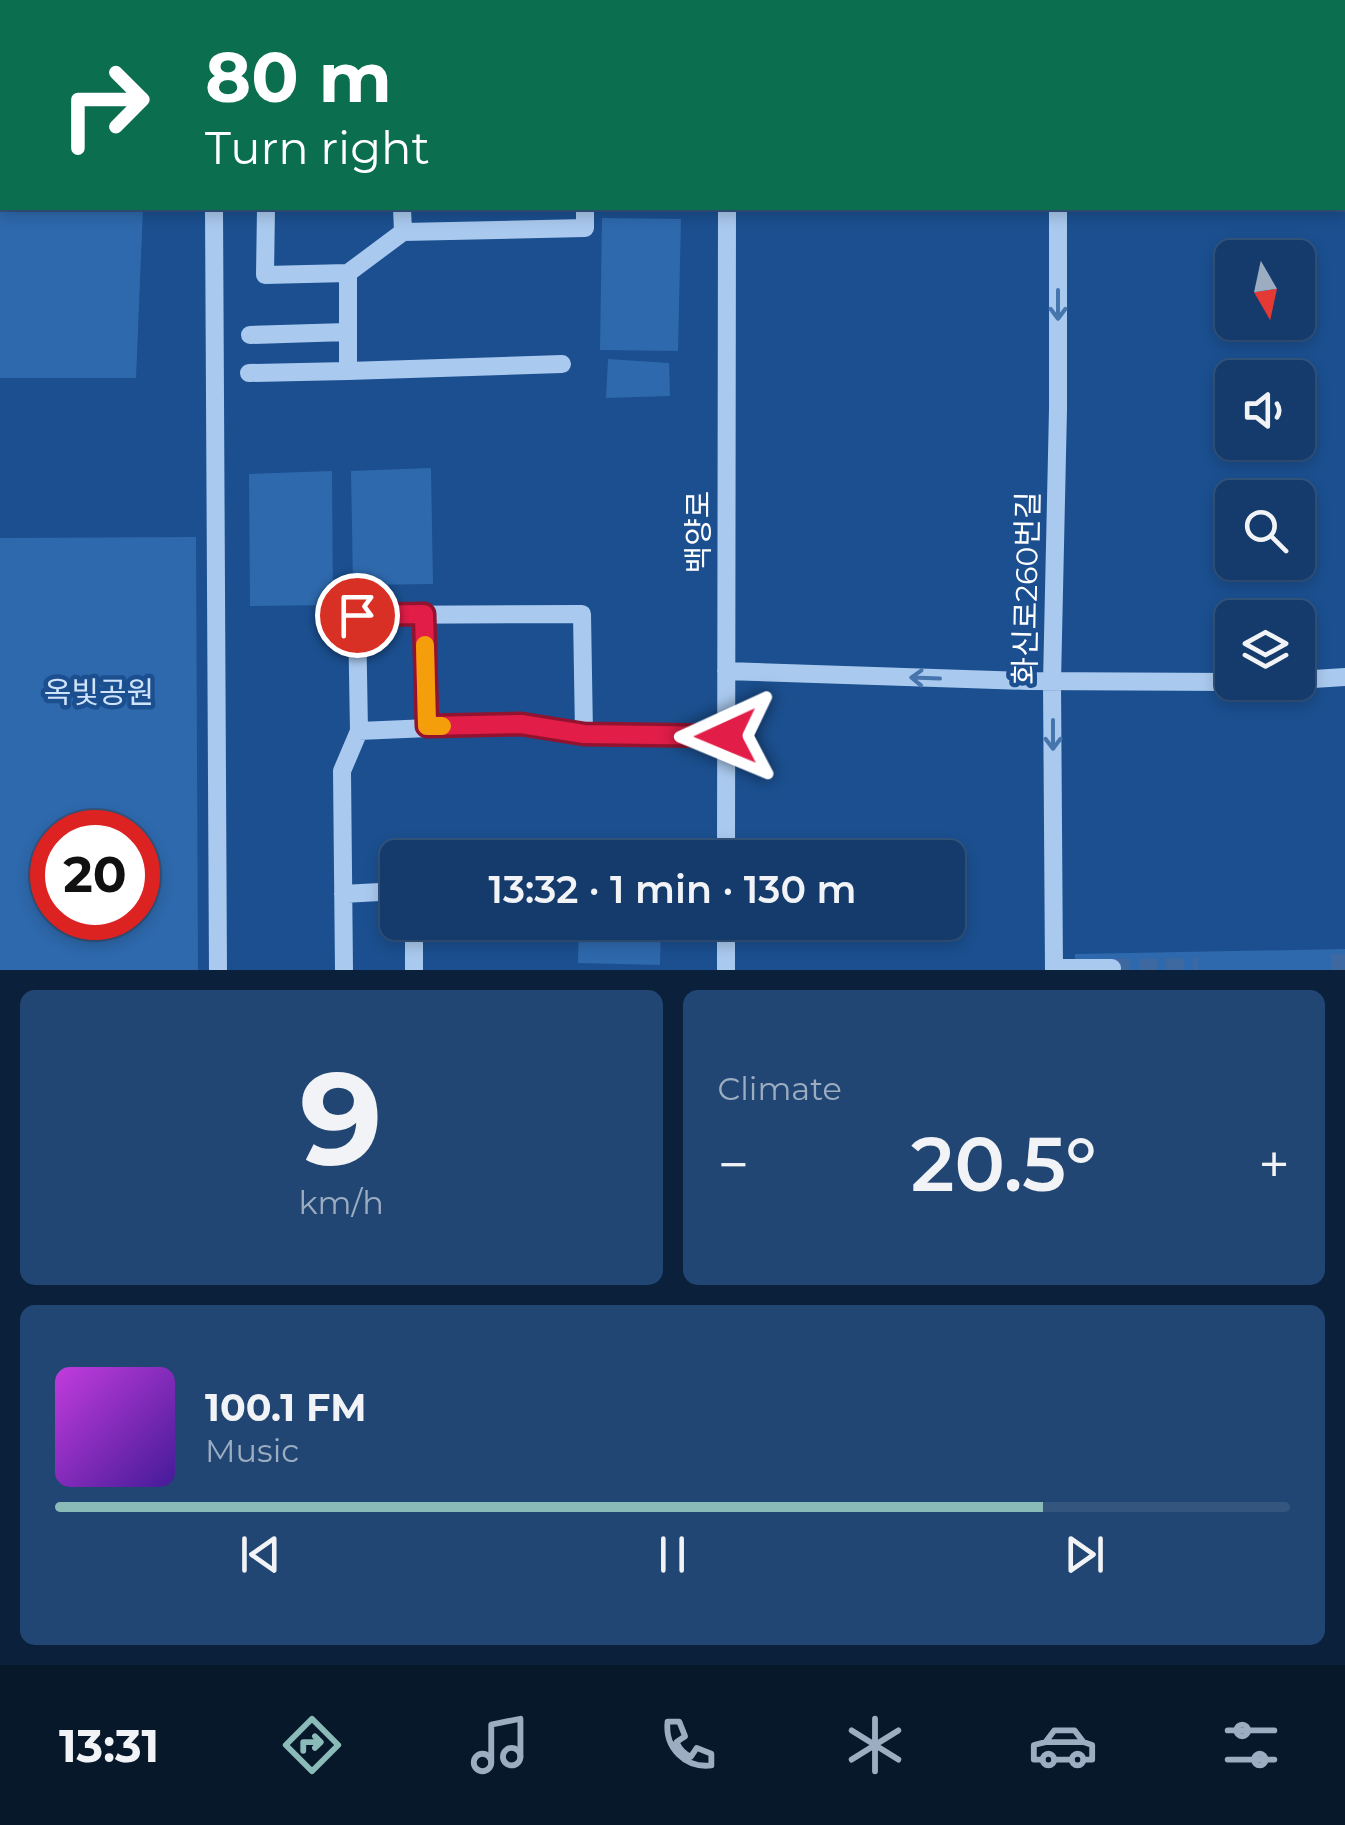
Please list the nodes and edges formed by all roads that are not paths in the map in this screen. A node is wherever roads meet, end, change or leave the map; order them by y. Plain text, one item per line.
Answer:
1 (214, 210) edge
2 (266, 210) edge
3 (402, 210) edge
4 (585, 210) edge
5 (727, 210) edge
6 (1058, 210) edge
7 (403, 232) junction
8 (348, 273) junction
9 (347, 332) junction
10 (250, 336) dead end
11 (562, 364) dead end
12 (348, 371) junction
13 (249, 373) dead end
14 (424, 614) junction
15 (726, 671) junction
16 (1345, 676) edge
17 (1315, 679) edge
18 (1052, 682) junction
19 (1215, 682) edge
20 (427, 726) junction
21 (358, 731) junction
22 (584, 734) junction
23 (726, 736) junction
24 (726, 840) edge
25 (380, 892) edge
26 (343, 894) junction
27 (414, 940) edge
28 (726, 940) edge
29 (1112, 968) edge
30 (1054, 969) edge
31 (218, 970) edge
32 (344, 970) edge
33 (414, 970) edge
34 (726, 970) edge

1 - 31 street
2 - 8 street
3 - 7 street
4 - 7 street
5 - 15 street, 백양로
6 -> 18 street, 화신로260번길
7 - 8 street
8 - 9 street
9 - 10 street
9 - 12 street
11 - 12 street
12 - 13 street
14 - 20 street
14 - 21 street
14 - 22 street
18 -> 15 street
15 - 23 street, 백양로
16 - 17 street
18 - 19 street
18 -> 30 street, 화신로260번길
20 - 21 street
20 - 22 street
21 - 26 street
22 - 23 street
23 - 24 street, 백양로
25 - 26 street
26 - 32 street
27 - 33 street
28 - 34 street
29 - 30 street

